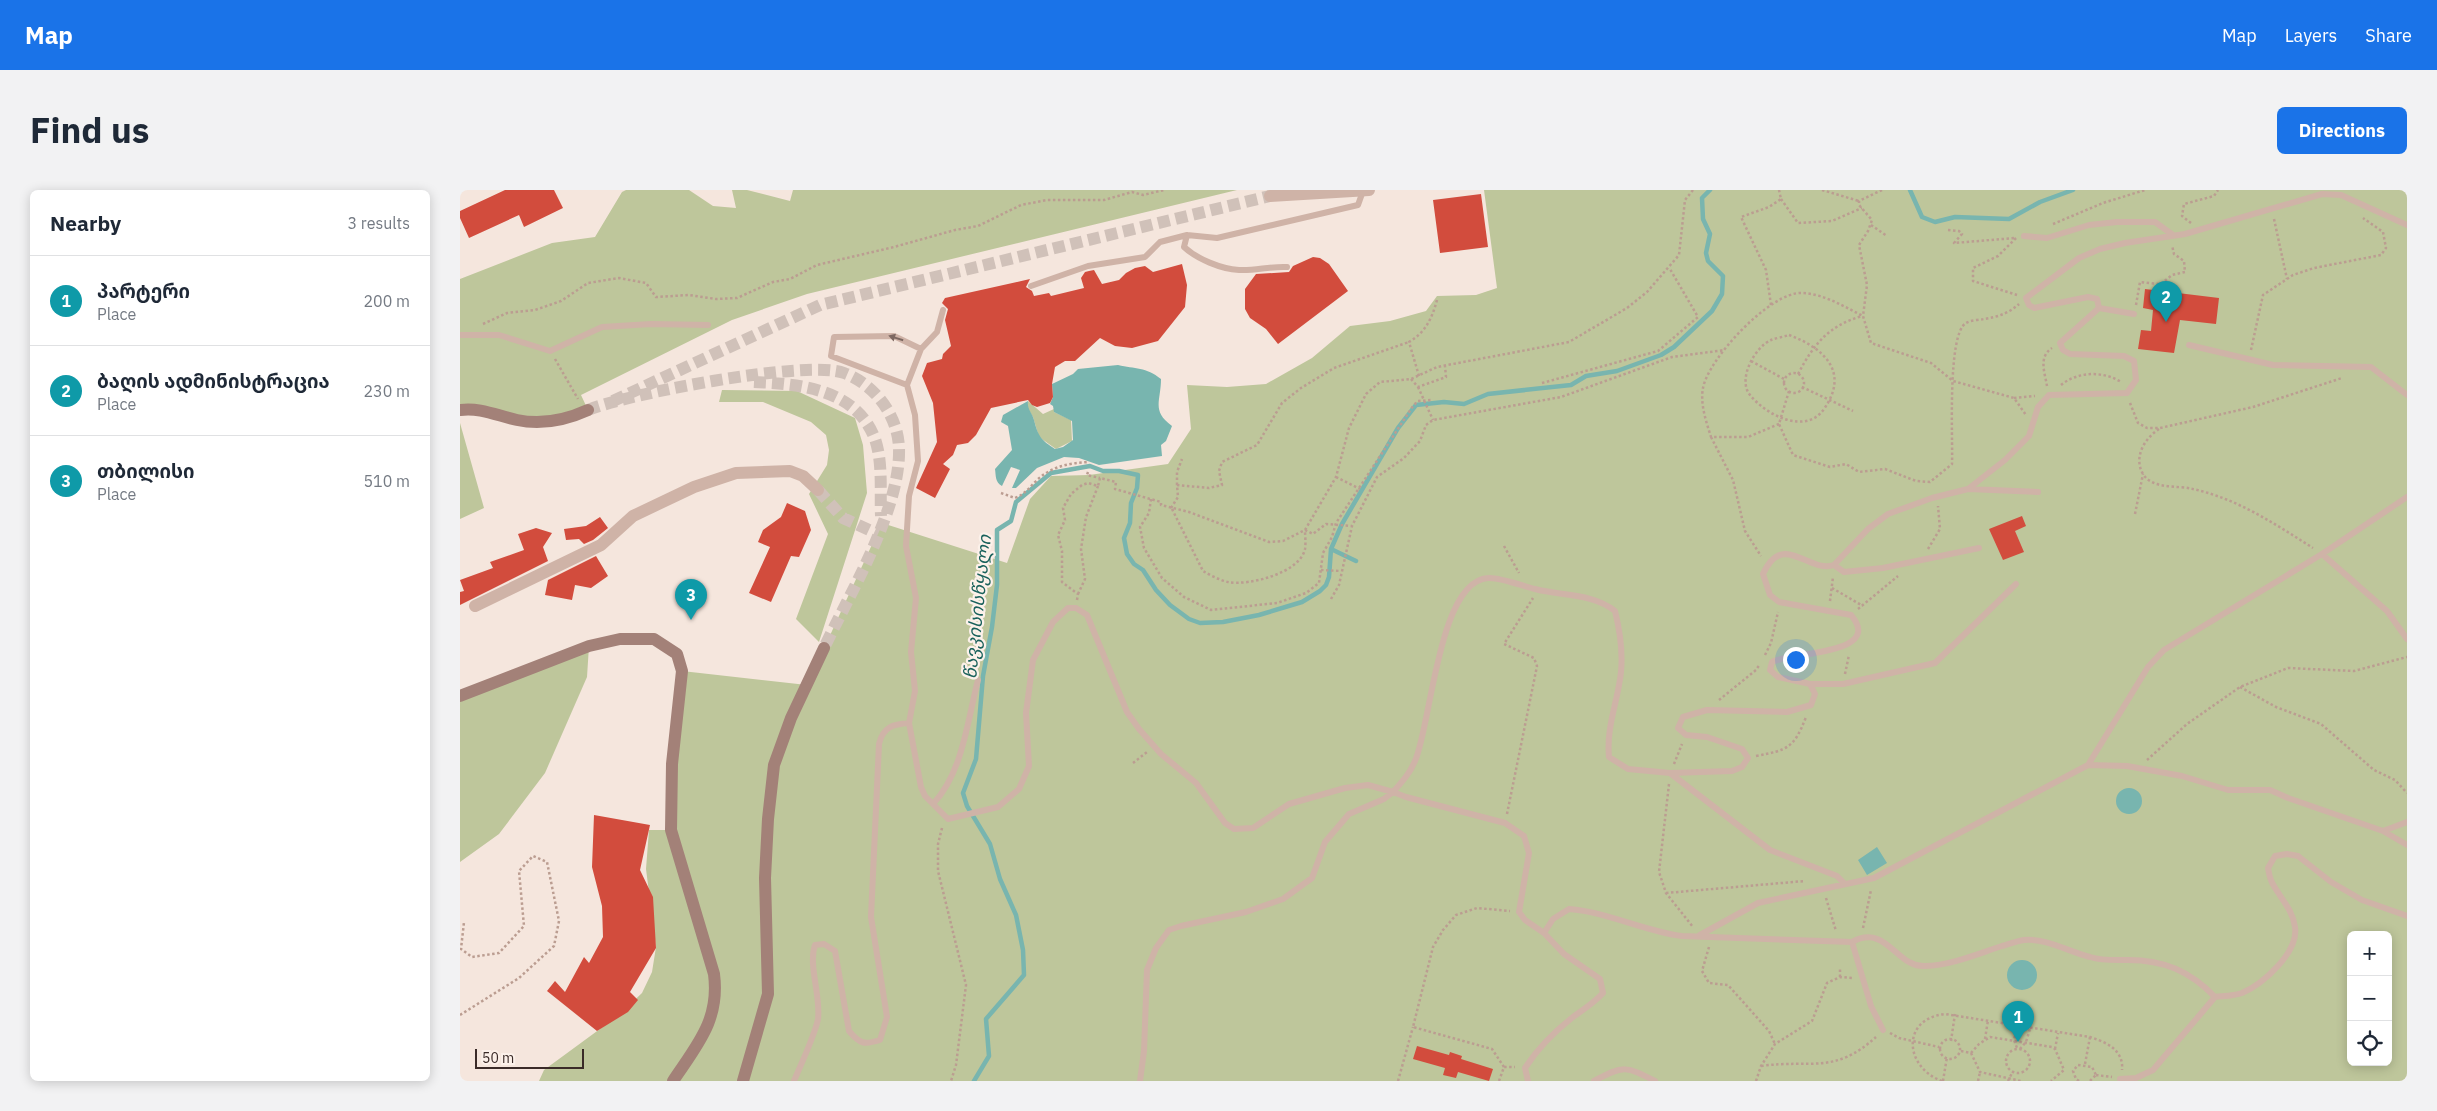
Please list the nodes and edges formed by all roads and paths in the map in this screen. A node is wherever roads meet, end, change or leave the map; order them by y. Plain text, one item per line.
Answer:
1 (1164, 190) edge
2 (1693, 190) edge
3 (1780, 190) edge
4 (1822, 190) edge
5 (1882, 190) edge
6 (2145, 190) edge
7 (2218, 190) edge
8 (2313, 190) edge
9 (1366, 191) edge
10 (2322, 194) junction
11 (1270, 196) tunnel mouth
12 (1781, 199) junction
13 (1859, 201) junction
14 (1862, 208) junction
15 (2361, 216) dead end
16 (2274, 218) dead end
17 (1871, 225) junction
18 (2050, 225) dead end
19 (2194, 225) dead end
20 (2407, 225) edge
21 (1948, 230) dead end
22 (1187, 235) junction
23 (2174, 235) junction
24 (1887, 236) dead end
25 (2020, 237) junction
26 (2171, 243) dead end
27 (1287, 267) dead end
28 (1669, 269) junction
29 (2287, 279) junction
30 (2161, 284) junction
31 (1031, 286) dead end
32 (2177, 286) dead end
33 (2026, 298) junction
34 (1437, 300) dead end
35 (1771, 305) junction
36 (2099, 308) junction
37 (943, 310) dead end
38 (2134, 314) joint
39 (1863, 316) junction
40 (708, 325) dead end
41 (478, 333) junction
42 (460, 335) edge
43 (1409, 342) junction
44 (2189, 345) dead end
45 (1814, 346) junction
46 (921, 349) junction
47 (1725, 350) junction
48 (550, 351) junction
49 (2047, 351) dead end
50 (2249, 359) junction
51 (1751, 361) junction
52 (1445, 366) junction
53 (1798, 374) junction
54 (1419, 376) junction
55 (2344, 377) dead end
56 (1411, 379) junction
57 (1784, 379) junction
58 (1953, 382) junction
59 (1542, 383) dead end
60 (907, 385) junction
61 (1419, 388) junction
62 (1802, 388) junction
63 (1789, 391) junction
64 (2127, 393) junction
65 (2049, 395) junction
66 (2407, 395) edge
67 (2014, 398) junction
68 (1432, 400) dead end
69 (1829, 401) junction
70 (460, 410) edge
71 (586, 410) joint
72 (1853, 411) dead end
73 (1780, 417) junction
74 (1433, 420) junction
75 (2032, 423) junction
76 (1779, 424) junction
77 (2160, 428) junction
78 (1711, 437) junction
79 (1182, 459) dead end
80 (1089, 462) dead end
81 (1088, 472) dead end
82 (2143, 474) junction
83 (1336, 477) junction
84 (1100, 478) junction
85 (1098, 486) junction
86 (1177, 486) junction
87 (1968, 489) junction
88 (818, 490) tunnel mouth
89 (1360, 490) junction
90 (2038, 492) dead end
91 (1001, 493) dead end
92 (2407, 497) edge
93 (1149, 498) junction
94 (1932, 498) junction
95 (1171, 508) junction
96 (2135, 514) dead end
97 (1336, 523) junction
98 (1352, 526) junction
99 (1305, 530) junction
100 (1504, 546) dead end
101 (1979, 548) dead end
102 (2322, 554) junction
103 (1918, 561) junction
104 (1834, 565) junction
105 (1767, 566) junction
106 (1321, 570) junction
107 (1341, 571) junction
108 (2016, 584) dead end
109 (1527, 587) junction
110 (1078, 594) junction
111 (1331, 599) dead end
112 (1532, 602) dead end
113 (1778, 602) junction
114 (475, 606) dead end
115 (1076, 608) junction
116 (1829, 610) junction
117 (2407, 639) edge
118 (1851, 643) junction
119 (824, 648) tunnel mouth
120 (2407, 656) edge
121 (978, 680) dead end
122 (1810, 684) junction
123 (1843, 684) junction
124 (2240, 687) junction
125 (460, 696) edge
126 (1706, 710) junction
127 (1808, 712) dead end
128 (909, 723) junction
129 (1686, 735) junction
130 (1154, 746) junction
131 (1748, 758) junction
132 (1133, 763) dead end
133 (2088, 765) junction
134 (2139, 768) junction
135 (1670, 772) junction
136 (1393, 792) junction
137 (2407, 793) edge
138 (933, 804) junction
139 (948, 819) junction
140 (2407, 822) edge
141 (1505, 823) junction
142 (2383, 831) junction
143 (2407, 845) edge
144 (1874, 878) junction
145 (1814, 880) dead end
146 (1844, 884) junction
147 (1822, 890) junction
148 (1666, 893) junction
149 (1519, 912) junction
150 (2407, 916) edge
151 (464, 922) dead end
152 (1544, 932) junction
153 (1700, 935) junction
154 (1863, 936) junction
155 (1840, 942) junction
156 (1852, 942) junction
157 (1840, 968) dead end
158 (1840, 977) junction
159 (1862, 978) junction
160 (2215, 997) junction
161 (1954, 1014) junction
162 (460, 1015) edge
163 (1988, 1020) junction
164 (2017, 1026) junction
165 (1413, 1027) junction
166 (2030, 1028) junction
167 (1883, 1030) junction
168 (2058, 1033) junction
169 (2090, 1037) junction
170 (1985, 1039) junction
171 (2014, 1040) junction
172 (1951, 1041) junction
173 (1912, 1042) junction
174 (2026, 1042) junction
175 (1775, 1044) junction
176 (1939, 1047) junction
177 (2019, 1049) junction
178 (2055, 1049) junction
179 (1962, 1051) junction
180 (1972, 1053) junction
181 (1947, 1057) junction
182 (2085, 1064) junction
183 (1761, 1066) junction
184 (1504, 1067) junction
185 (1525, 1068) junction
186 (2064, 1070) junction
187 (2073, 1071) junction
188 (1980, 1072) junction
189 (2012, 1073) junction
190 (2018, 1074) junction
191 (2096, 1075) junction
192 (2120, 1079) junction
193 (2008, 1080) edge
194 (673, 1081) edge
195 (743, 1081) edge
196 (794, 1081) edge
197 (951, 1081) edge
198 (1140, 1081) edge
199 (1398, 1081) edge
200 (1499, 1081) edge
201 (1528, 1081) edge
202 (1594, 1081) edge
203 (1655, 1081) edge
204 (1756, 1081) edge
205 (1942, 1081) edge
206 (1978, 1081) edge
207 (2020, 1081) edge
208 (2051, 1081) edge
209 (2079, 1081) edge
210 (2090, 1081) edge

1 - 41 path
2 - 28 path
3 - 12 path
4 - 13 path
5 - 13 path
6 - 18 path
7 - 19 path
8 - 10 lane
9 - 11 street
9 - 22 lane
10 - 20 lane
10 - 23 lane
12 - 14 path
12 - 35 path
13 - 14 path
14 - 17 path
15 - 29 path
16 - 29 path
17 - 24 path
17 - 39 path
21 - 25 path
22 - 27 lane
22 - 31 lane
23 - 25 lane
23 - 33 lane
25 - 33 path
26 - 30 path
28 - 52 path
28 - 59 path
29 - 50 path
30 - 32 path
30 - 38 path
33 - 36 lane
33 - 58 path
34 - 43 path
35 - 39 path
35 - 47 path
36 - 38 lane
36 - 64 lane
37 - 46 lane
39 - 45 path
39 - 58 path
40 - 48 lane
41 - 42 lane
41 - 48 lane
43 - 54 path
43 - 86 path
44 - 50 lane
45 - 51 path
45 - 53 path
45 - 69 path
46 - 60 lane
46 -> 60 lane
47 - 74 path
47 - 78 path
48 - 71 path
49 - 65 path
50 - 66 lane
51 - 57 path
51 - 73 path
52 - 54 path
52 - 61 path
53 - 57 path
53 - 62 path
54 - 56 path
55 - 77 path
56 - 61 path
56 - 83 path
57 - 63 path
58 - 67 path
58 - 76 path
60 - 128 lane
61 - 74 path
62 - 63 path
62 - 69 path
63 - 73 path
64 - 65 lane
64 - 65 path
64 - 77 path
65 - 67 path
65 - 75 lane
67 - 75 path
68 - 89 path
69 - 72 path
69 - 73 path
70 - 71 main road
73 - 76 path
74 - 98 path
75 - 87 lane
76 - 78 path
77 - 82 path
78 - 105 path
79 - 86 path
80 - 91 path
81 - 84 path
82 - 96 path
82 - 102 path
83 - 89 path
83 - 99 path
84 - 85 path
84 - 93 path
85 - 110 path
85 - 110 path
86 - 95 path
87 - 90 lane
87 - 94 lane
88 - 114 street
89 - 97 path
92 - 102 lane
93 - 95 path
93 - 106 path
94 - 103 path
94 - 104 lane
95 - 99 path
95 - 99 path
97 - 98 path
97 - 99 path
97 - 106 path
98 - 107 path
100 - 109 path
101 - 103 lane
102 - 117 lane
102 - 133 lane
103 - 104 lane
103 - 116 path
104 - 105 lane
105 - 113 lane
106 - 107 path
107 - 111 path
108 - 123 lane
109 - 135 lane
109 - 136 lane
110 - 115 path
112 - 141 path
113 - 116 lane
113 - 126 path
115 - 130 lane
115 - 139 lane
116 - 118 lane
118 - 122 lane
118 - 123 path
119 - 195 main road
120 - 124 path
121 - 138 lane
122 - 123 lane
122 - 126 lane
124 - 134 path
124 - 137 path
125 - 194 main road
126 - 129 lane
127 - 131 path
128 - 138 lane
128 - 196 lane
129 - 131 lane
129 - 135 path
130 - 132 path
130 - 136 lane
131 - 135 lane
133 - 134 lane
133 - 144 lane
134 - 142 lane
135 - 146 lane
135 - 148 path
136 - 141 lane
136 - 198 lane
138 - 139 lane
139 - 197 path
140 - 142 lane
141 - 149 lane
142 - 143 lane
144 - 146 lane
144 - 154 path
145 - 148 path
146 - 147 lane
147 - 153 lane
147 - 155 path
148 - 153 path
149 - 152 lane
149 - 165 path
150 - 160 lane
151 - 162 path
152 - 153 lane
152 - 185 lane
153 - 155 lane
153 - 175 path
154 - 156 lane
154 - 160 lane
155 - 156 lane
156 - 159 lane
157 - 158 path
158 - 159 path
158 - 175 path
159 - 167 lane
160 - 192 lane
161 - 163 path
161 - 172 path
161 - 173 path
163 - 164 path
163 - 170 path
164 - 166 path
164 - 171 path
165 - 184 path
165 - 199 path
166 - 168 path
166 - 174 path
167 - 173 path
167 - 183 path
168 - 169 path
168 - 178 path
169 - 182 path
169 - 192 path
170 - 171 path
170 - 180 path
171 - 174 path
171 - 177 path
172 - 176 path
172 - 179 path
173 - 176 path
173 - 205 path
174 - 177 path
174 - 178 path
175 - 183 path
176 - 181 path
177 - 189 path
177 - 190 path
178 - 186 path
179 - 180 path
179 - 181 path
180 - 188 path
181 - 205 path
182 - 187 path
182 - 191 path
183 - 204 path
184 - 185 path
184 - 200 path
185 - 201 lane
186 - 187 path
186 - 208 path
187 - 209 path
188 - 193 path
188 - 206 path
189 - 190 path
189 - 193 path
190 - 207 path
191 - 192 path
191 - 210 path
193 - 207 path
202 - 203 lane

